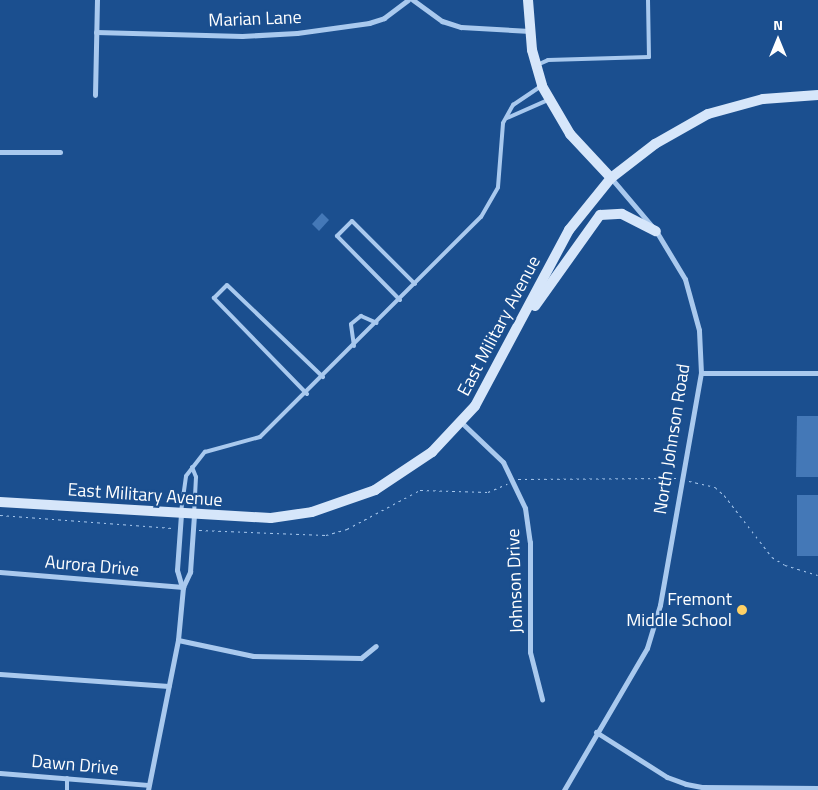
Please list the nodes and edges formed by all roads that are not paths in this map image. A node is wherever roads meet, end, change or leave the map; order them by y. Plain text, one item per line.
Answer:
1 (97, 0) edge
2 (408, 0) edge
3 (413, 0) edge
4 (528, 0) edge
5 (648, 0) edge
6 (530, 31) junction
7 (96, 32) junction
8 (534, 66) junction
9 (542, 86) junction
10 (95, 95) dead end
11 (818, 95) edge
12 (549, 99) junction
13 (507, 118) junction
14 (0, 152) edge
15 (60, 152) dead end
16 (611, 178) junction
17 (656, 231) junction
18 (415, 284) junction
19 (400, 300) junction
20 (524, 318) junction
21 (377, 323) junction
22 (354, 346) junction
23 (701, 373) junction
24 (818, 373) edge
25 (323, 377) junction
26 (307, 394) junction
27 (462, 423) junction
28 (192, 467) junction
29 (0, 502) edge
30 (181, 514) junction
31 (194, 516) junction
32 (0, 572) edge
33 (183, 587) junction
34 (178, 640) junction
35 (376, 646) dead end
36 (0, 674) edge
37 (170, 686) junction
38 (542, 699) dead end
39 (596, 732) junction
40 (0, 773) edge
41 (67, 778) junction
42 (148, 787) edge
43 (818, 788) edge
44 (745, 789) edge
45 (67, 790) edge
46 (564, 790) edge

1 - 7 street
2 - 7 street, Marian Lane
3 - 6 street
4 - 6 main road, North Johnson Road
5 - 8 lane
6 - 8 main road, North Johnson Road
7 - 10 street
8 - 9 main road, North Johnson Road
9 - 12 main road, North Johnson Road
9 - 13 lane
11 - 16 main road, East Military Avenue
12 - 13 lane
12 - 16 main road, North Johnson Road
13 - 18 lane
14 - 15 street
16 - 17 street, North Johnson Road
16 - 20 main road, East Military Avenue
17 - 20 main road
17 - 23 street, North Johnson Road
18 - 19 lane
18 - 19 lane
19 - 21 lane
20 - 27 main road, East Military Avenue
21 - 22 lane
21 - 22 lane
22 - 25 lane
23 - 24 street
23 - 39 street, North Johnson Road
25 - 26 lane
25 - 26 lane
26 - 28 lane
27 - 31 main road, East Military Avenue
27 - 38 street, Johnson Drive
28 - 30 lane
28 - 31 lane
29 - 30 main road, East Military Avenue
30 - 31 main road, East Military Avenue
30 - 33 street
31 - 33 street
32 - 33 street, Aurora Drive
33 - 34 street
34 - 35 street
34 - 37 street
36 - 37 street
37 - 42 street
39 - 44 street
39 - 46 street, North Johnson Road
40 - 41 street, Dawn Drive
41 - 42 street, Dawn Drive
41 - 45 lane
43 - 44 street

